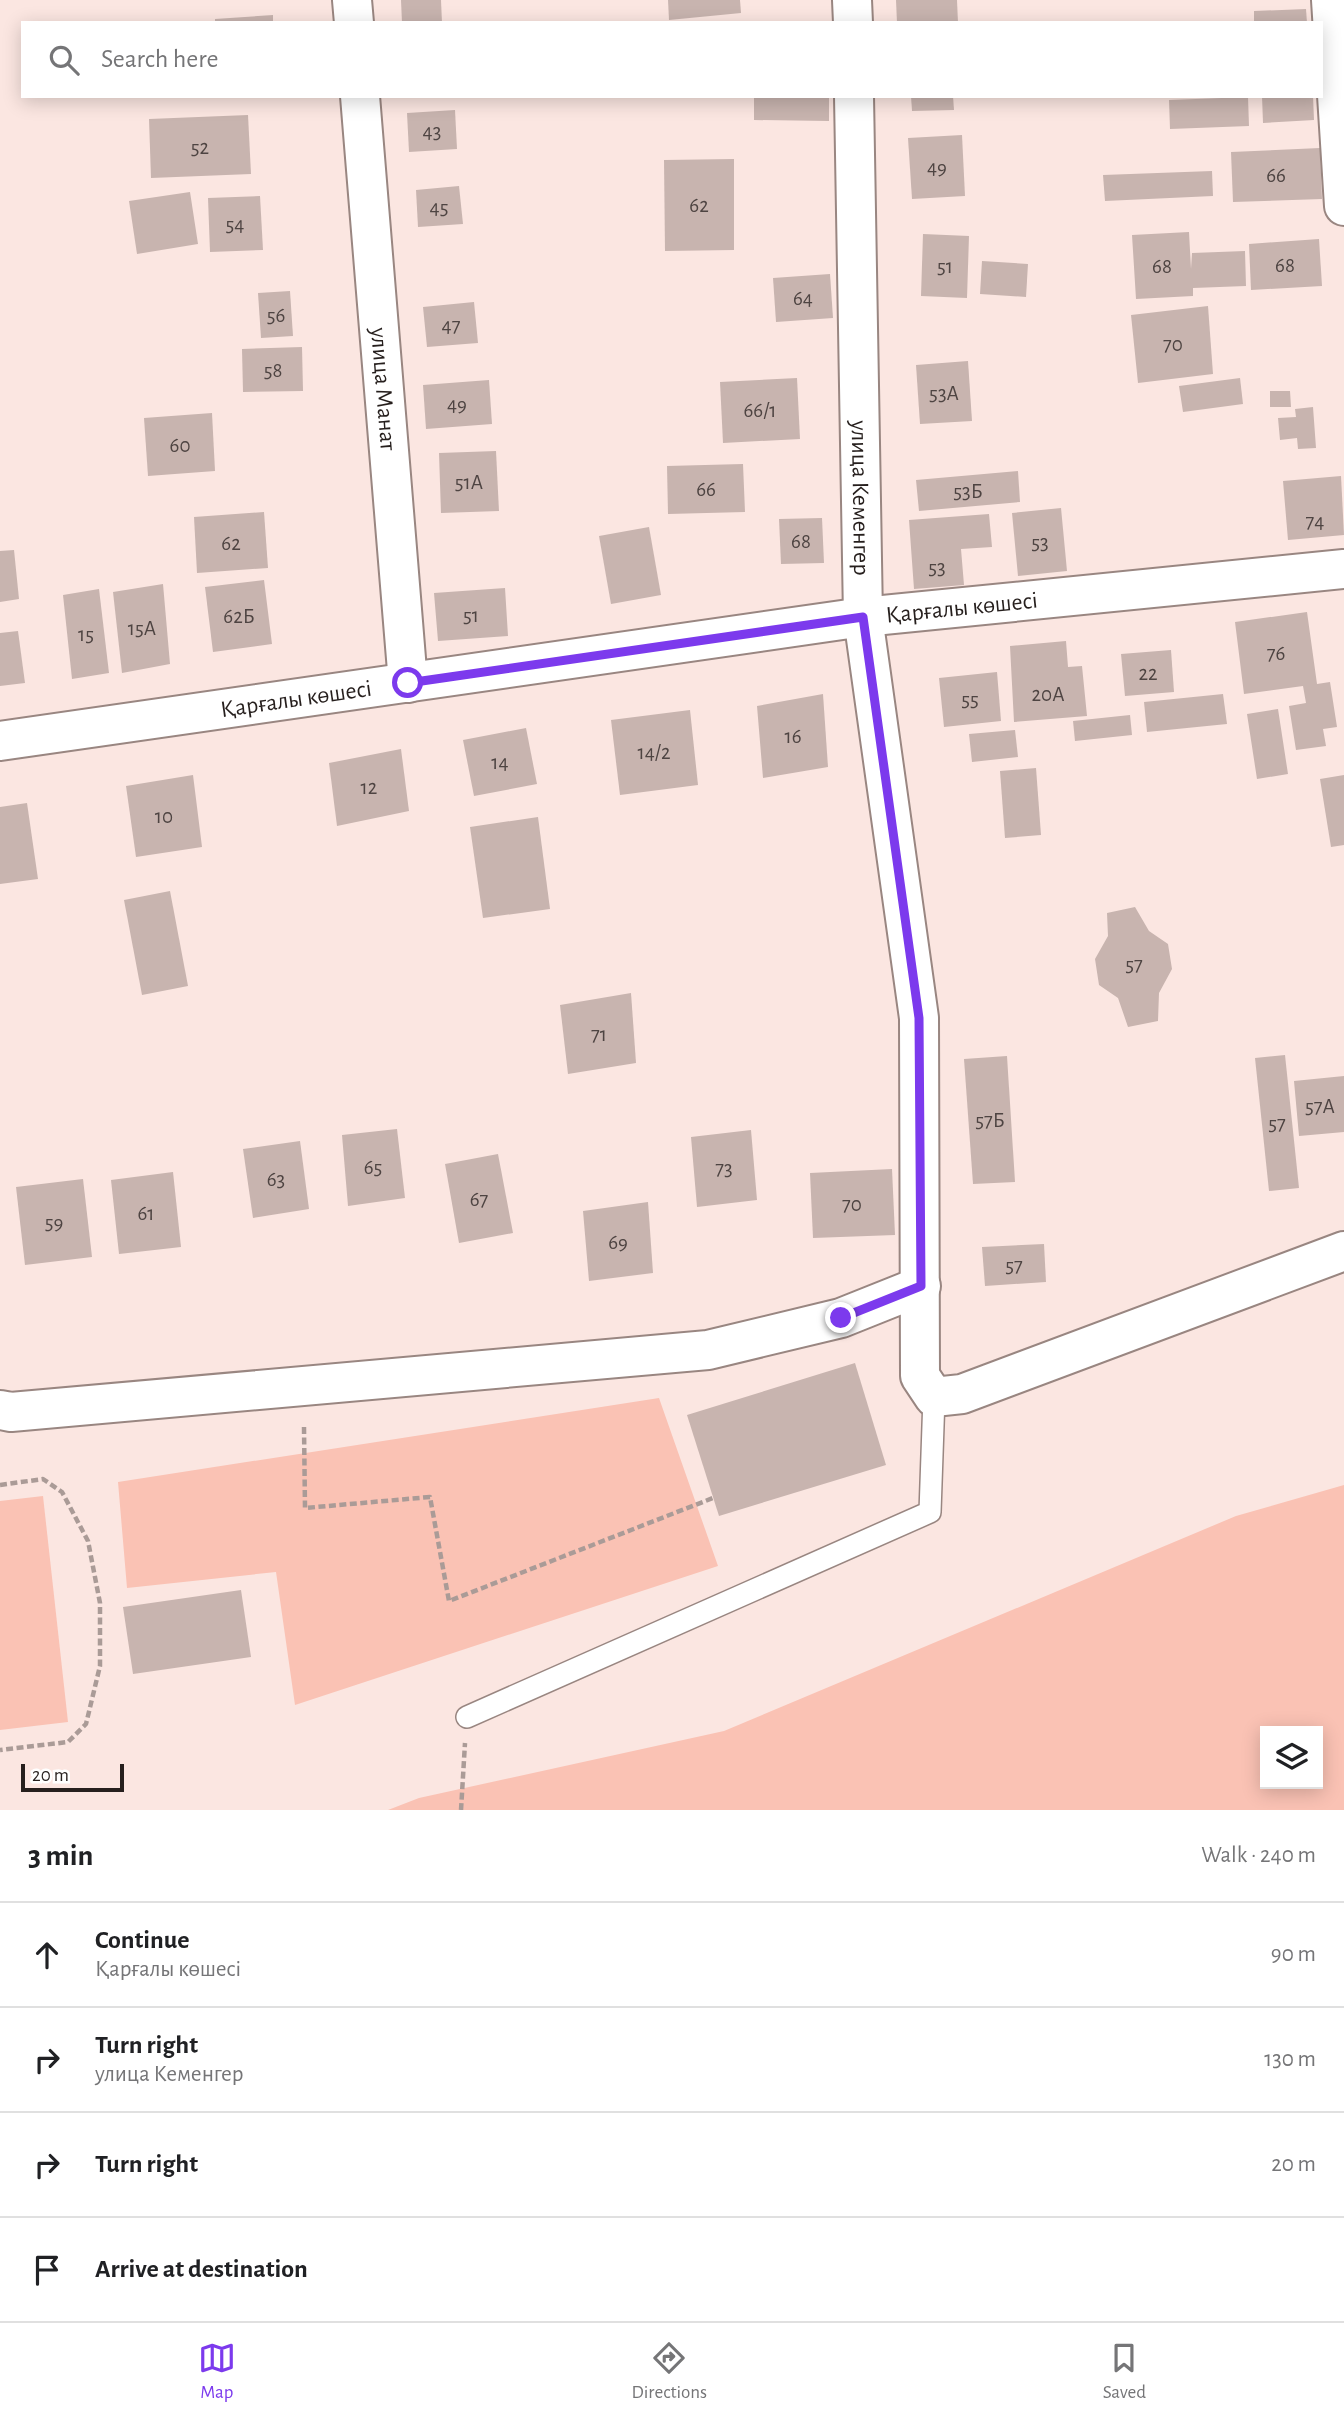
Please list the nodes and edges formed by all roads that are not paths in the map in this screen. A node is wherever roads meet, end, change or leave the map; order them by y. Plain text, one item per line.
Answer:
1 (352, 0) edge
2 (852, 0) edge
3 (1331, 0) edge
4 (354, 21) edge
5 (853, 21) edge
6 (360, 98) edge
7 (854, 98) edge
8 (1344, 206) edge
9 (1344, 569) edge
10 (863, 617) junction
11 (408, 683) junction
12 (0, 741) edge
13 (1344, 1251) edge
14 (921, 1286) junction
15 (934, 1398) junction
16 (0, 1410) edge
17 (467, 1717) road end

1 - 4 street
2 - 5 street
3 - 8 street
6 - 11 street, улица Манат
7 - 10 street, улица Кеменгер
9 - 10 street, Қарғалы көшесі
10 - 11 street, Қарғалы көшесі
10 - 14 street, улица Кеменгер
11 - 12 street, Қарғалы көшесі
13 - 15 street
14 - 15 street, улица Кеменгер
14 - 16 street
15 - 17 lane

